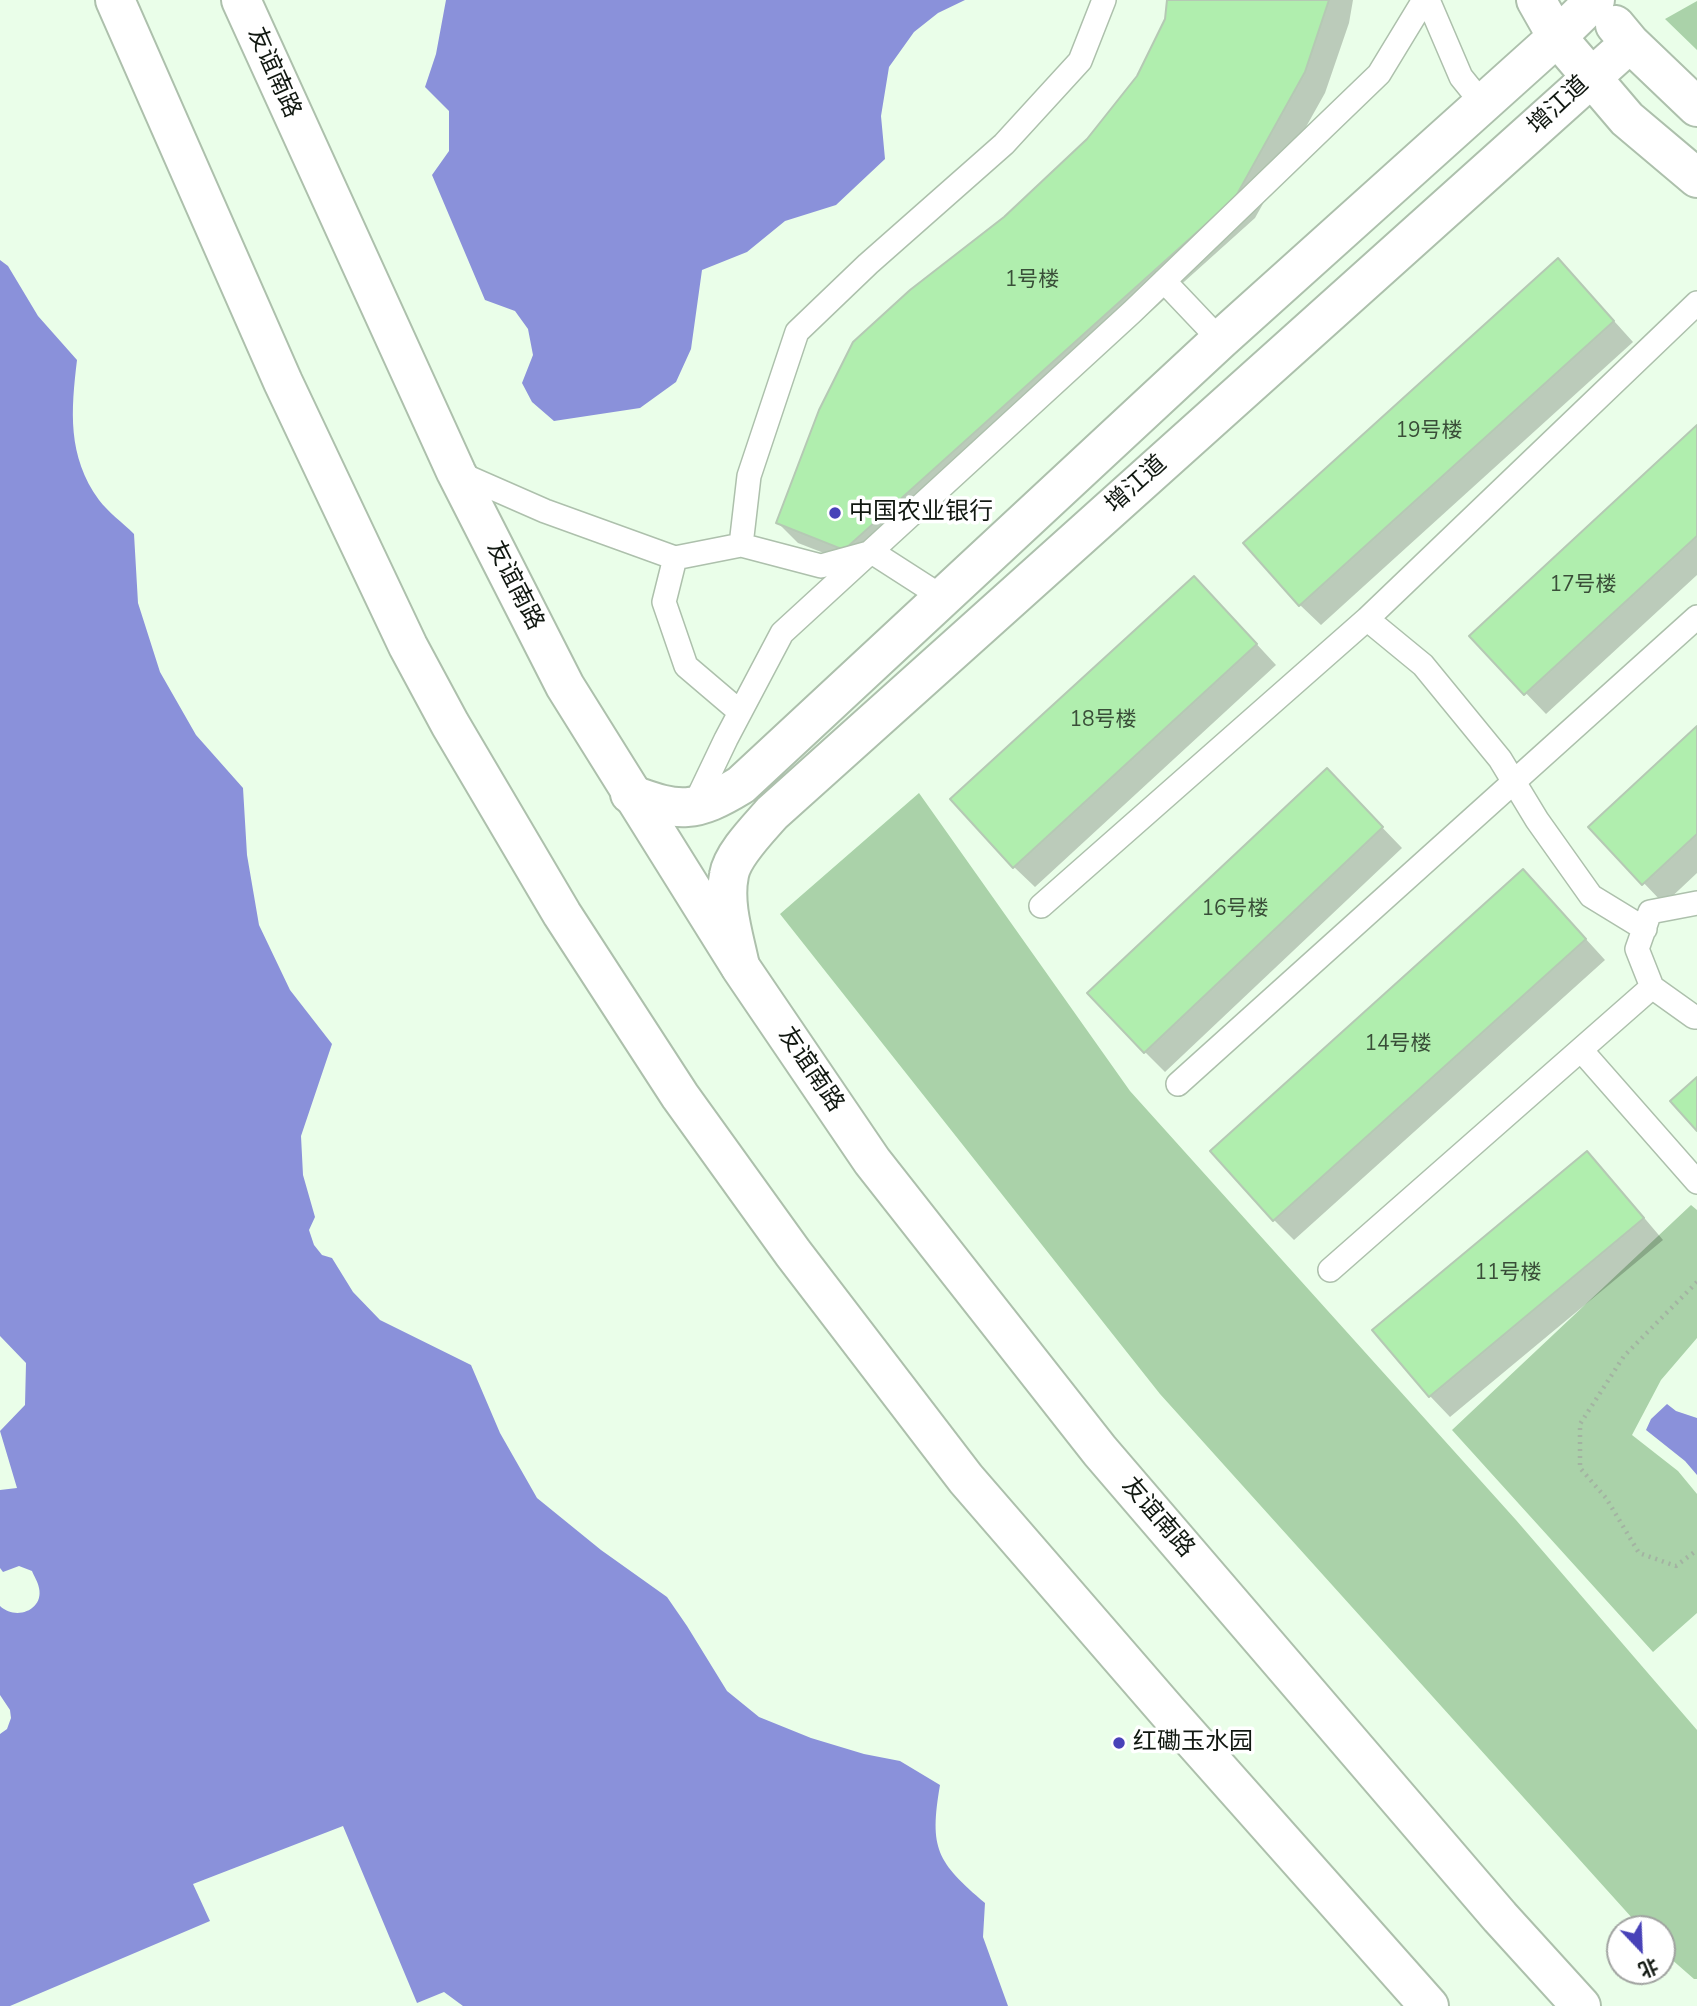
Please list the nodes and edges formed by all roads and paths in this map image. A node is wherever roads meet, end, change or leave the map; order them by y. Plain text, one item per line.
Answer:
1 (115, 0) edge
2 (240, 0) edge
3 (1104, 0) edge
4 (1426, 0) edge
5 (1536, 0) edge
6 (1595, 0) edge
7 (1557, 37) junction
8 (1630, 43) junction
9 (1591, 76) junction
10 (1482, 103) junction
11 (1697, 107) edge
12 (1697, 178) edge
13 (1164, 281) junction
14 (1697, 303) edge
15 (1220, 340) junction
16 (456, 472) junction
17 (741, 545) junction
18 (872, 552) junction
19 (674, 558) junction
20 (943, 597) junction
21 (1697, 617) edge
22 (1367, 620) junction
23 (740, 712) junction
24 (1515, 782) junction
25 (630, 793) junction
26 (693, 808) junction
27 (1697, 903) edge
28 (1041, 906) dead end
29 (1645, 929) junction
30 (741, 968) junction
31 (1652, 987) junction
32 (1697, 1017) edge
33 (1581, 1050) junction
34 (1178, 1084) dead end
35 (1697, 1182) edge
36 (1330, 1270) dead end
37 (1697, 1282) edge
38 (1697, 1550) edge
39 (1430, 2006) edge
40 (1581, 2006) edge

1 - 39 main road
2 - 16 main road, 友谊南路
3 - 17 lane
4 - 10 lane
4 - 13 lane
5 - 7 main road
6 - 7 main road, 增江道
6 - 8 main road
7 - 9 main road
7 - 10 main road, 增江道
8 - 9 main road, 增江道
8 - 11 main road
9 - 12 main road
9 - 30 main road, 增江道
10 - 15 main road, 增江道
13 - 15 lane
13 - 18 lane
14 - 22 lane
15 - 20 main road, 增江道
16 - 19 lane
16 - 25 main road, 友谊南路
17 - 18 lane
17 - 19 lane
18 - 20 lane
18 - 23 lane
19 - 23 lane
20 - 26 main road, 增江道
21 - 24 lane
22 - 24 lane
22 - 28 lane
23 - 26 lane
24 - 29 lane
24 - 34 lane
25 - 26 main road, 增江道
25 - 30 main road, 友谊南路
27 - 29 lane
29 - 31 lane
30 - 40 main road, 友谊南路
31 - 32 lane
31 - 33 lane
33 - 35 lane
33 - 36 lane
37 - 38 path

